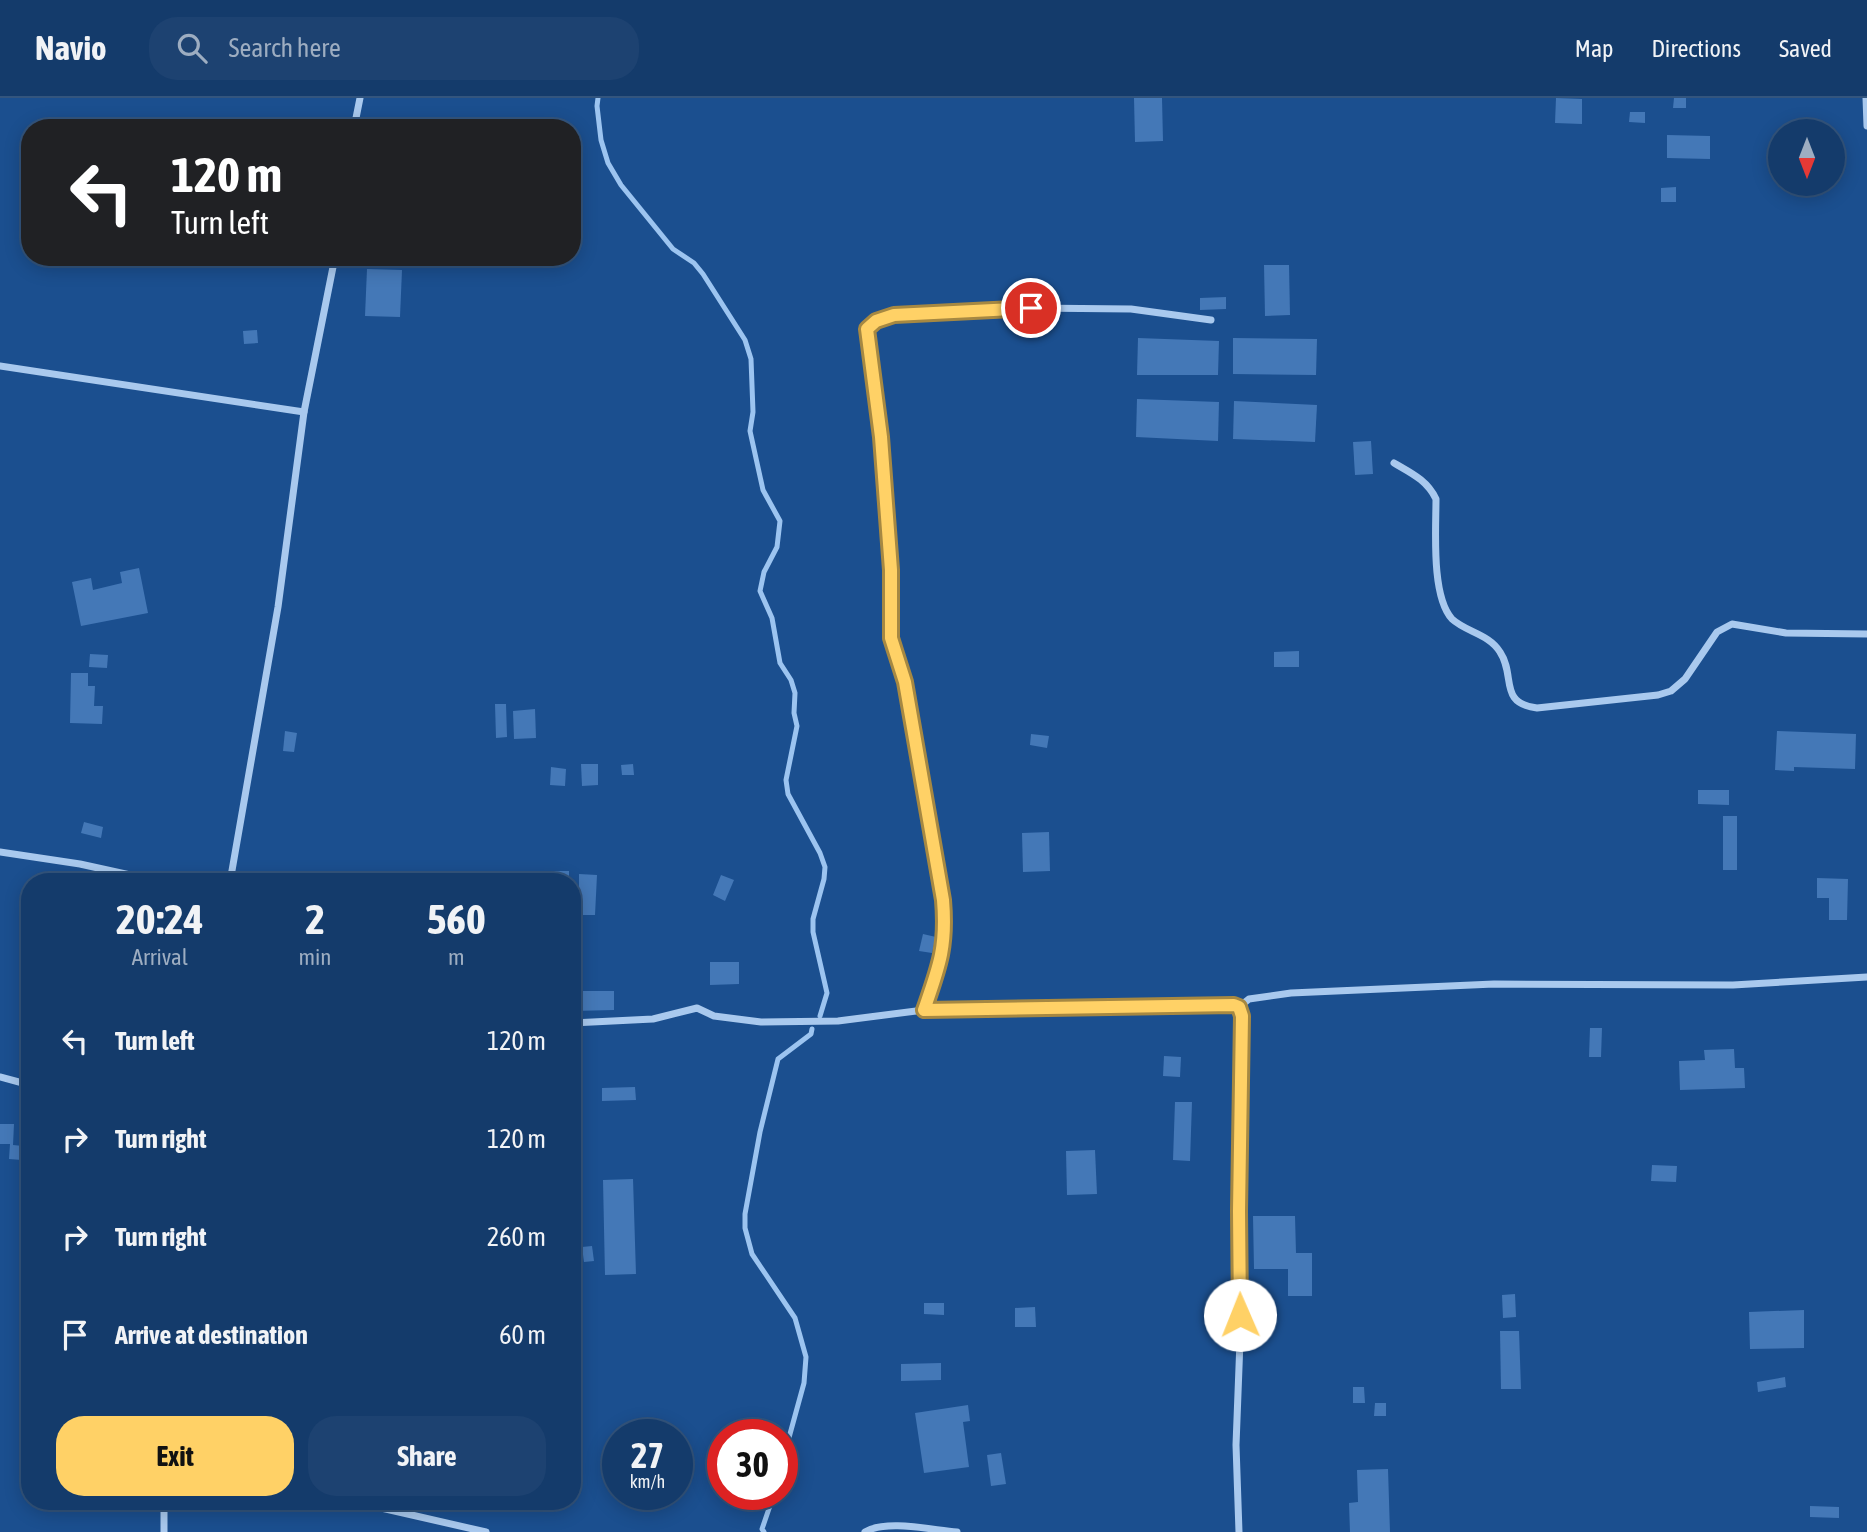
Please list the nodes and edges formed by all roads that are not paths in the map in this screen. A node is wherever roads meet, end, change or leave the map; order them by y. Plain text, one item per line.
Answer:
1 (360, 98) edge
2 (1866, 98) edge
3 (356, 119) edge
4 (1867, 126) edge
5 (333, 266) edge
6 (1211, 320) dead end
7 (0, 366) edge
8 (304, 412) junction
9 (1394, 463) dead end
10 (1867, 634) edge
11 (0, 852) edge
12 (121, 873) edge
13 (232, 873) edge
14 (1867, 977) edge
15 (924, 1010) junction
16 (1241, 1010) junction
17 (581, 1022) edge
18 (0, 1077) edge
19 (21, 1082) edge
20 (164, 1510) edge
21 (390, 1510) edge
22 (164, 1532) edge
23 (486, 1532) edge
24 (865, 1532) edge
25 (957, 1532) edge
26 (1238, 1532) edge

1 - 3 street
2 - 4 street
5 - 8 street
6 - 15 street
7 - 8 street
8 - 13 street
9 - 10 street
11 - 12 street
14 - 16 street
15 - 16 street
15 - 17 street
16 - 26 street
18 - 19 street
20 - 22 street
21 - 23 street
24 - 25 street

